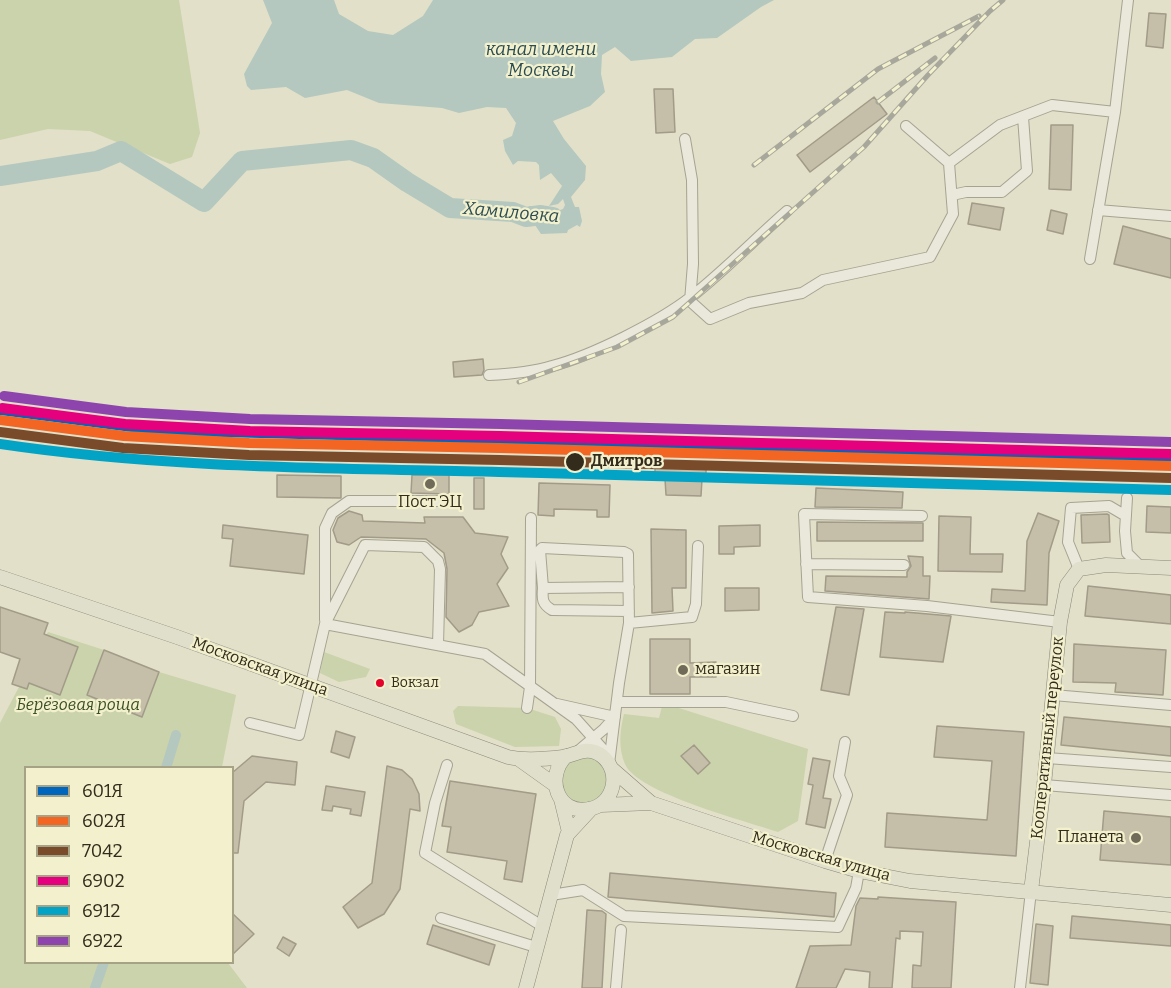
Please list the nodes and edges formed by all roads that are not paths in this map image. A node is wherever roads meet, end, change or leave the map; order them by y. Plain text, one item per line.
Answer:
1 (1128, 0) edge
2 (1115, 112) junction
3 (1023, 117) junction
4 (906, 126) dead end
5 (685, 139) dead end
6 (949, 163) junction
7 (952, 195) junction
8 (1098, 210) junction
9 (787, 212) dead end
10 (1171, 216) edge
11 (1090, 259) dead end
12 (691, 297) junction
13 (489, 375) dead end
14 (1127, 498) dead end
15 (454, 501) dead end
16 (922, 516) dead end
17 (1126, 516) junction
18 (531, 518) dead end
19 (698, 546) dead end
20 (806, 564) junction
21 (904, 565) dead end
22 (1140, 566) junction
23 (1079, 568) junction
24 (1171, 568) edge
25 (0, 577) edge
26 (629, 586) junction
27 (543, 588) junction
28 (629, 611) junction
29 (1060, 622) junction
30 (629, 623) junction
31 (325, 624) junction
32 (438, 645) junction
33 (311, 685) junction
34 (530, 687) junction
35 (1053, 695) junction
36 (617, 702) junction
37 (551, 703) junction
38 (1171, 705) edge
39 (526, 708) dead end
40 (793, 716) dead end
41 (615, 717) junction
42 (250, 723) dead end
43 (594, 738) junction
44 (844, 742) dead end
45 (572, 753) junction
46 (1047, 758) junction
47 (520, 760) junction
48 (447, 765) dead end
49 (610, 766) junction
50 (1171, 767) edge
51 (1044, 785) junction
52 (555, 786) junction
53 (1171, 795) edge
54 (561, 799) junction
55 (651, 803) junction
56 (596, 807) junction
57 (569, 832) junction
58 (825, 861) junction
59 (859, 871) junction
60 (1031, 891) junction
61 (551, 895) junction
62 (1171, 905) edge
63 (441, 918) dead end
64 (542, 927) junction
65 (621, 930) dead end
66 (536, 947) junction
67 (526, 988) edge
68 (616, 988) edge
69 (1020, 988) edge

1 - 2 street
2 - 3 street
2 - 8 street
3 - 6 street
3 - 7 street
4 - 6 street
5 - 12 street
6 - 7 street
7 - 12 street
8 - 10 street
8 - 11 street
9 - 12 street
12 - 13 street
14 - 17 street
15 - 31 street
16 - 20 street
17 - 22 street
17 - 23 street
18 - 34 street
19 - 30 street
20 - 21 street
20 - 29 street
22 - 23 main road
22 - 24 main road
23 - 29 main road, Кооперативный переулок
25 - 33 main road, Московская улица
26 - 27 street
26 - 27 street
26 - 28 street
27 - 28 street
28 - 30 street
29 - 35 main road, Кооперативный переулок
30 - 36 street
31 - 32 street
31 - 32 street
31 - 33 street
32 - 34 street
33 - 42 street
33 - 47 main road, Московская улица
34 - 37 street
34 - 39 street
35 - 38 street
35 - 46 main road, Кооперативный переулок
36 - 40 street
36 - 41 street
37 - 41 street
37 - 43 street
41 - 43 street
41 - 49 street
43 - 45 street
43 - 49 street
44 - 58 street
45 - 47 main road, Московская улица
45 - 49 main road, Московская улица
45 - 52 main road
46 - 50 street
46 - 51 main road, Кооперативный переулок
47 - 52 main road, Московская улица
48 - 64 street
49 - 55 main road, Московская улица
49 - 56 main road
51 - 53 street
51 - 60 main road, Кооперативный переулок
52 - 54 main road, Московская улица
54 - 56 main road, Московская улица
54 - 57 main road
55 - 56 main road, Московская улица
55 - 58 main road, Московская улица
56 - 57 main road
57 - 61 main road
58 - 59 main road, Московская улица
59 - 60 main road, Московская улица
59 - 61 street
60 - 62 main road, Московская улица
60 - 69 street
61 - 64 main road
63 - 66 street
64 - 66 main road
65 - 68 street
66 - 67 main road

